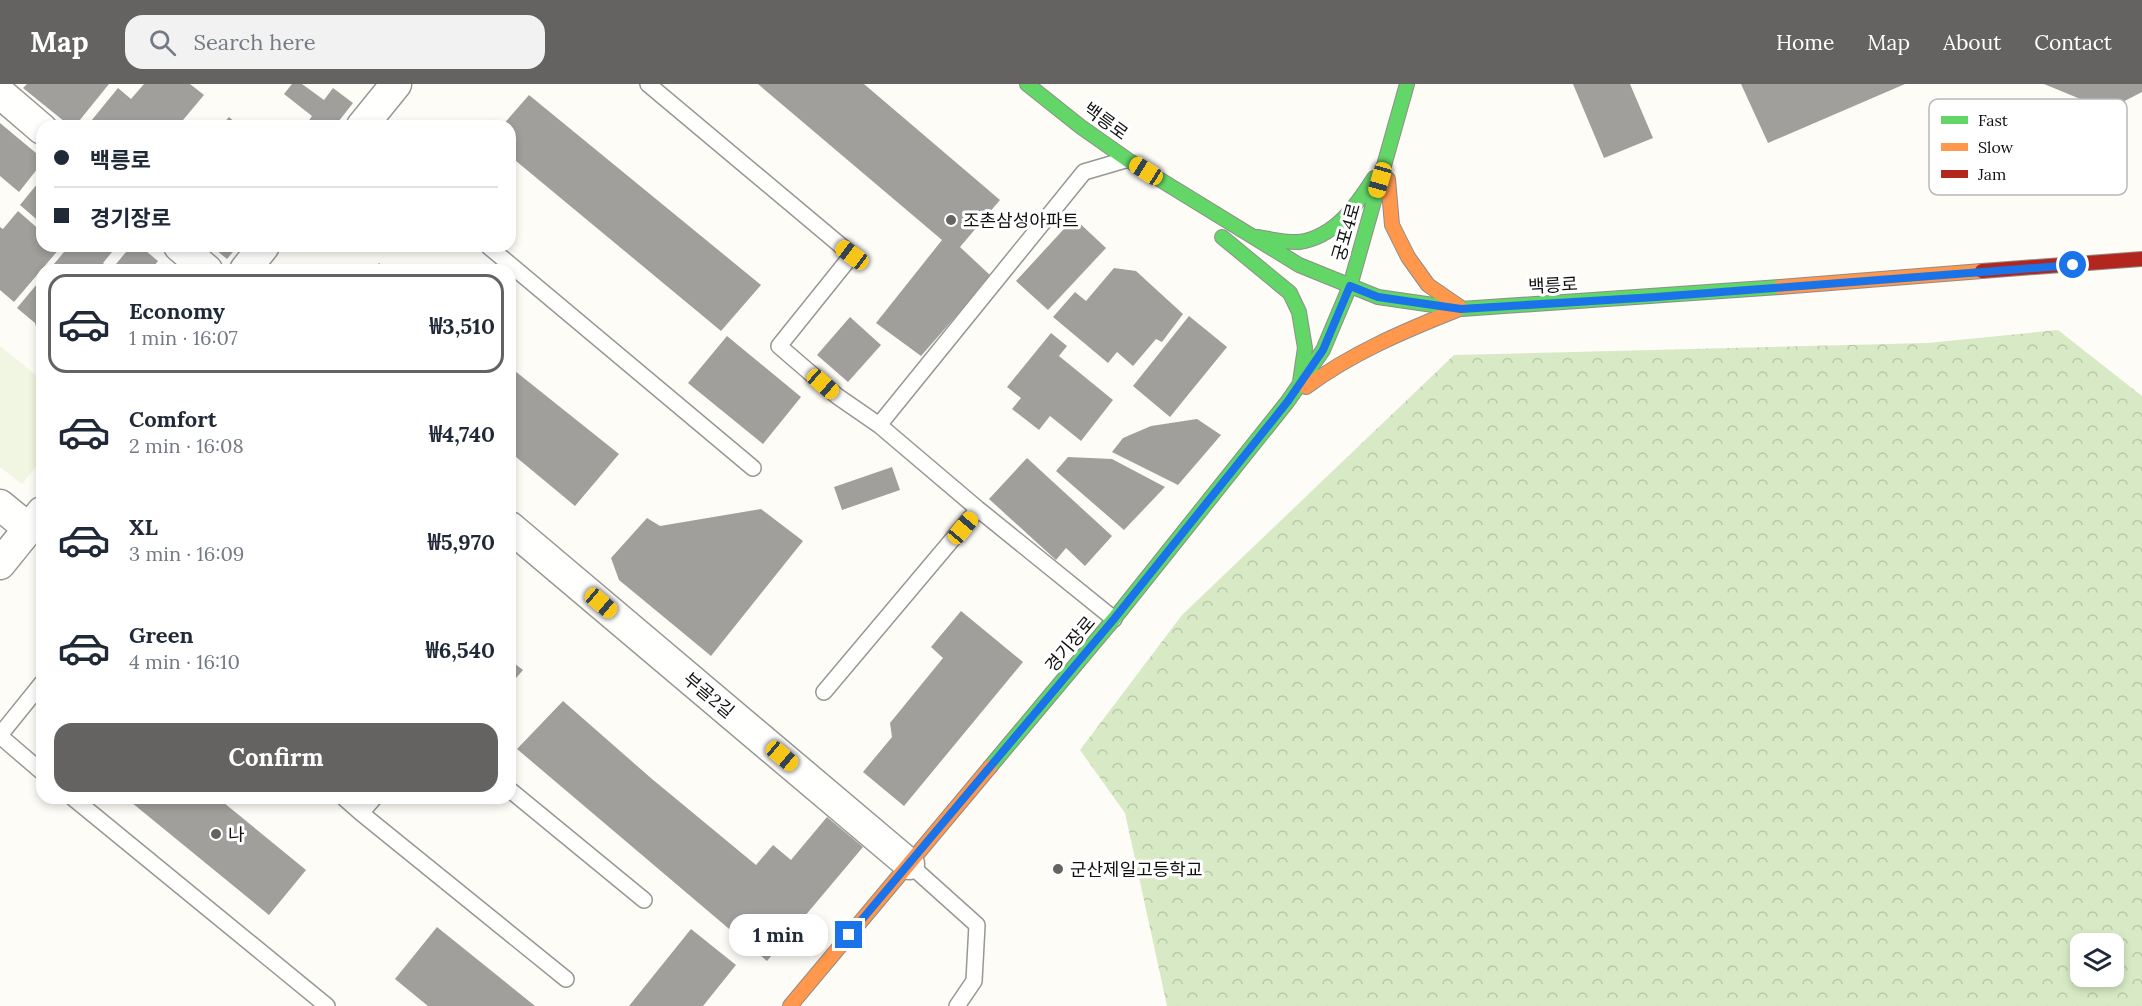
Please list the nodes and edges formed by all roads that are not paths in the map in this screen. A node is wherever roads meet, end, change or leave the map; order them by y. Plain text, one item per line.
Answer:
1 (396, 84) edge
2 (648, 84) edge
3 (1027, 84) edge
4 (1407, 84) edge
5 (0, 93) edge
6 (367, 120) edge
7 (36, 124) edge
8 (1386, 159) junction
9 (1128, 160) junction
10 (1253, 237) junction
11 (186, 252) edge
12 (259, 252) edge
13 (495, 252) edge
14 (2142, 259) edge
15 (200, 264) edge
16 (249, 264) edge
17 (509, 264) edge
18 (516, 269) edge
19 (1350, 286) junction
20 (1461, 309) junction
21 (1300, 383) junction
22 (1288, 401) junction
23 (879, 425) junction
24 (753, 468) dead end
25 (0, 505) edge
26 (978, 509) junction
27 (36, 526) edge
28 (36, 528) edge
29 (516, 532) edge
30 (0, 564) edge
31 (1114, 619) junction
32 (36, 691) edge
33 (824, 692) dead end
34 (0, 736) edge
35 (36, 767) edge
36 (516, 795) edge
37 (81, 804) edge
38 (351, 804) edge
39 (369, 804) edge
40 (361, 813) junction
41 (909, 864) junction
42 (644, 900) dead end
43 (566, 979) dead end
44 (327, 1006) edge
45 (790, 1006) edge
46 (957, 1006) edge

1 - 6 street
2 - 23 lane
3 - 9 street, 백릉로
4 - 8 street, 궁포4로
5 - 7 street
8 - 10 street
8 - 19 street, 궁포4로
8 - 20 street
9 - 10 street, 백릉로
9 - 21 street
9 - 23 lane
10 - 19 street, 백릉로
11 - 15 street
12 - 16 street
13 - 17 lane
14 - 20 street, 백릉로
18 - 24 lane
19 - 20 street, 백릉로
19 - 21 street, 경기장로
20 - 22 street
21 - 22 street, 경기장로
22 - 31 street, 경기장로
23 - 26 lane
25 - 27 street
26 - 31 lane
26 - 33 lane
28 - 30 street
29 - 41 street, 부골2길
31 - 41 street, 경기장로
32 - 34 lane
34 - 35 lane
36 - 42 lane
37 - 44 lane
38 - 40 lane
39 - 40 lane
40 - 43 lane
41 - 45 street, 경기장로
41 - 46 lane

